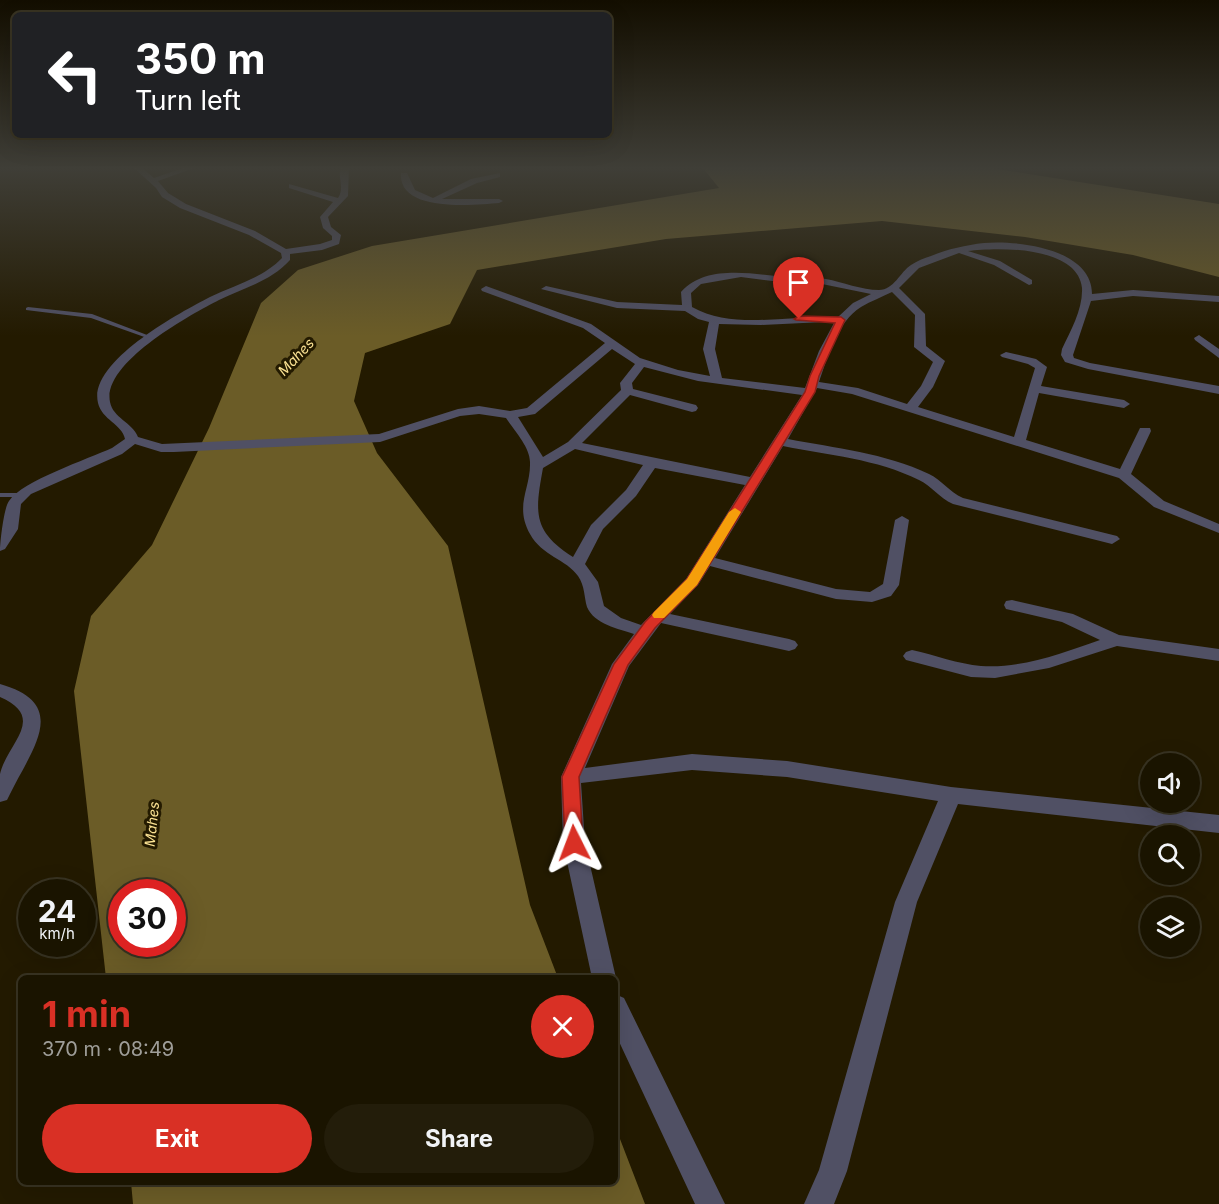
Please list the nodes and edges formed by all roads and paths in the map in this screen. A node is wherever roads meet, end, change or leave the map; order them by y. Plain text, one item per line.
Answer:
1 (229, 223) edge
2 (326, 223) edge
3 (959, 250) junction
4 (285, 252) junction
5 (1029, 282) dead end
6 (486, 288) dead end
7 (546, 289) dead end
8 (886, 291) junction
9 (1087, 298) junction
10 (1219, 299) edge
11 (687, 308) junction
12 (28, 309) dead end
13 (715, 319) junction
14 (841, 320) junction
15 (152, 338) junction
16 (1199, 338) dead end
17 (611, 344) junction
18 (1006, 355) dead end
19 (1219, 355) edge
20 (642, 362) junction
21 (716, 378) junction
22 (811, 388) junction
23 (1035, 388) junction
24 (1219, 390) edge
25 (627, 391) junction
26 (1124, 404) dead end
27 (692, 408) dead end
28 (910, 408) junction
29 (510, 415) junction
30 (1145, 431) dead end
31 (132, 439) junction
32 (779, 441) junction
33 (1020, 442) junction
34 (573, 445) junction
35 (651, 463) junction
36 (537, 466) junction
37 (1124, 475) junction
38 (753, 482) junction
39 (0, 495) edge
40 (21, 495) junction
41 (902, 520) dead end
42 (1219, 529) edge
43 (1112, 539) dead end
44 (0, 546) edge
45 (705, 560) junction
46 (576, 566) junction
47 (1012, 605) dead end
48 (657, 617) junction
49 (645, 632) junction
50 (1116, 639) junction
51 (789, 645) dead end
52 (1219, 655) edge
53 (912, 656) dead end
54 (0, 690) edge
55 (7, 769) edge
56 (571, 777) junction
57 (0, 794) edge
58 (951, 795) junction
59 (1219, 824) edge
60 (603, 975) edge
61 (618, 1012) edge
62 (710, 1204) edge
63 (819, 1204) edge

1 - 4 street
2 - 4 street
3 - 5 street
3 - 8 street
3 - 9 street
4 - 15 street
6 - 17 street
7 - 11 street
8 - 11 street
8 - 14 street
8 - 28 street
9 - 10 street
9 - 24 street
11 - 13 street
12 - 15 lane
13 - 14 street
13 - 21 street
14 - 22 street
15 - 31 street
16 - 19 street
17 - 20 street
17 - 29 street
18 - 23 street
20 - 21 street
20 - 25 street
21 - 22 street
22 - 28 street
22 - 32 street
23 - 26 street
23 - 33 street
25 - 27 street
25 - 34 street
28 - 33 street
29 - 31 street
29 - 36 street
30 - 37 street
31 - 40 street
32 - 38 street
32 - 43 street
33 - 37 street
34 - 35 street
34 - 36 street
35 - 38 street
35 - 46 street
36 - 46 street
37 - 42 street
38 - 45 street
39 - 40 lane
40 - 44 street
41 - 45 street
45 - 48 street
46 - 49 street
47 - 50 street
48 - 49 street
48 - 51 street
49 - 56 street
50 - 52 street
50 - 53 street
54 - 55 street
55 - 57 street
56 - 58 street
56 - 60 street
58 - 59 street
58 - 63 street
61 - 62 street

